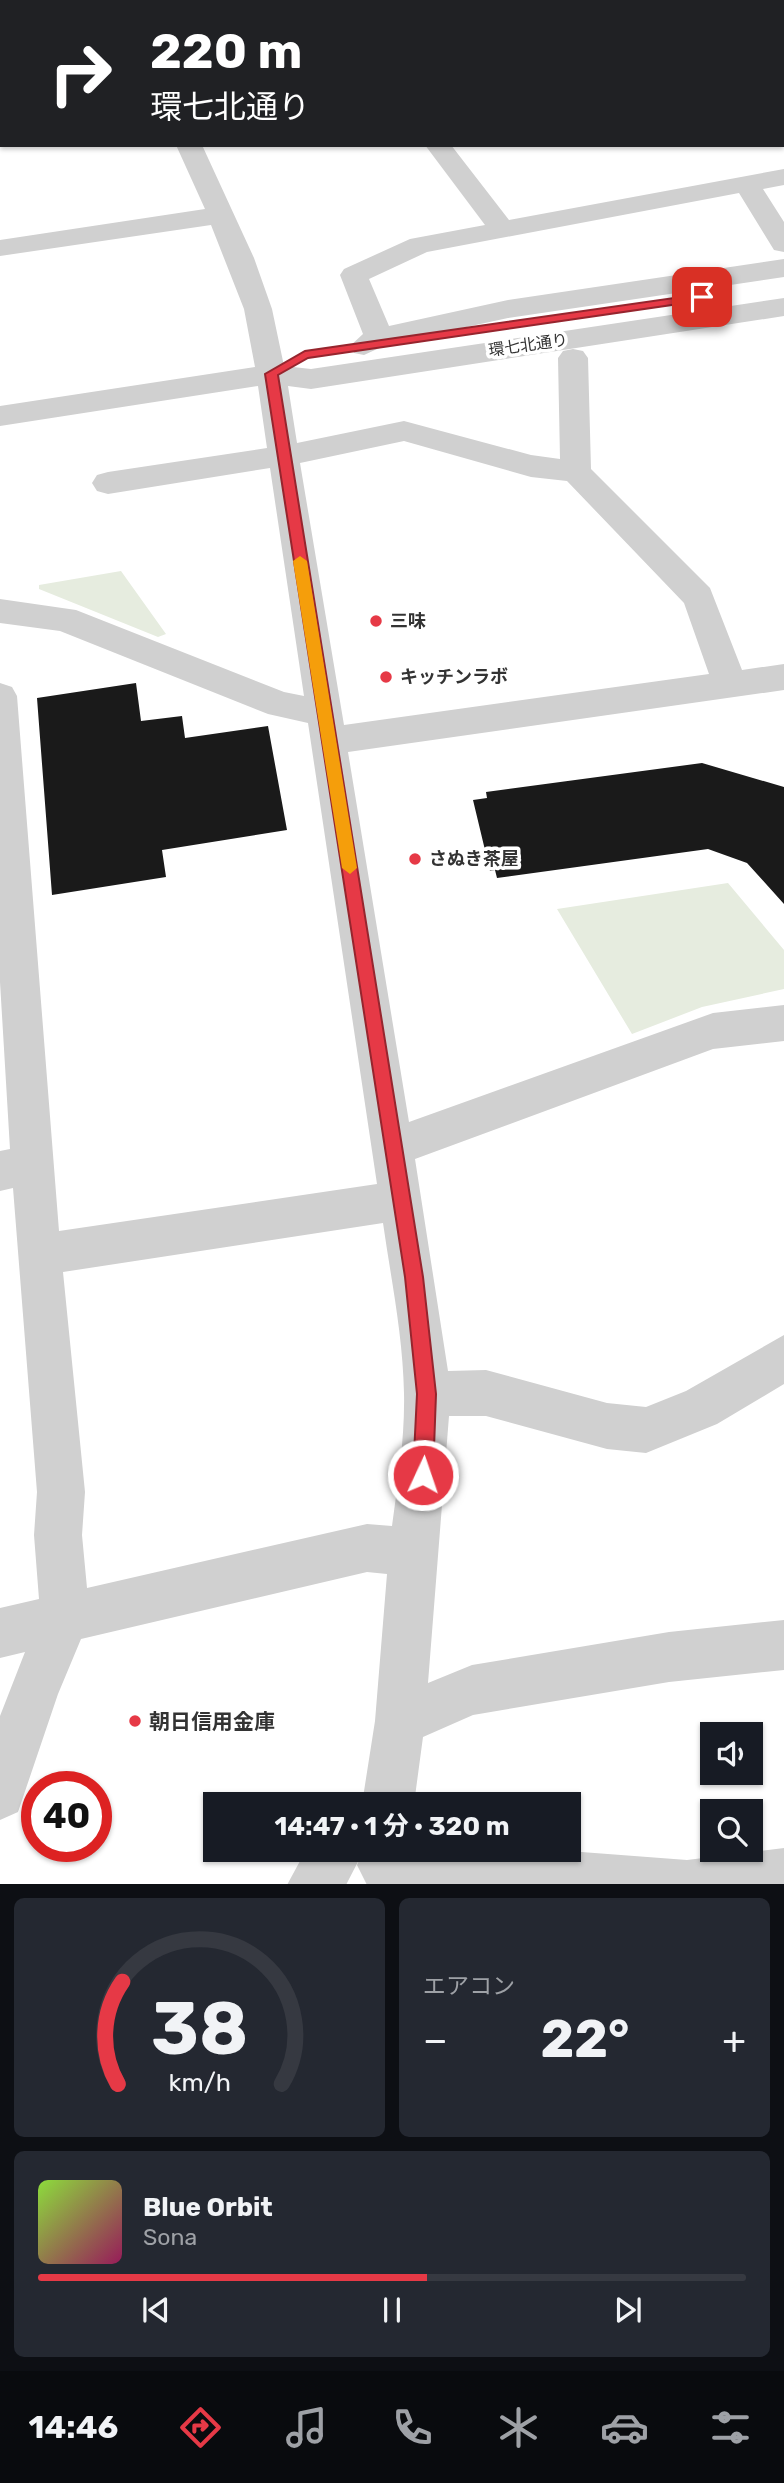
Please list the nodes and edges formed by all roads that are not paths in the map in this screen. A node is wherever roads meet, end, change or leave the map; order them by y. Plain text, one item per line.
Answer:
1 (190, 147) edge
2 (440, 147) edge
3 (784, 177) edge
4 (747, 185) junction
5 (222, 215) junction
6 (502, 229) junction
7 (784, 244) edge
8 (0, 248) edge
9 (784, 268) edge
10 (784, 286) edge
11 (784, 307) edge
12 (784, 329) edge
13 (372, 342) junction
14 (466, 354) junction
15 (573, 358) junction
16 (271, 374) junction
17 (0, 416) edge
18 (283, 456) junction
19 (576, 472) junction
20 (108, 482) dead end
21 (0, 611) edge
22 (784, 677) edge
23 (730, 684) junction
24 (0, 696) edge
25 (327, 727) junction
26 (784, 1023) edge
27 (394, 1147) junction
28 (16, 1168) edge
29 (402, 1200) junction
30 (40, 1255) junction
31 (784, 1358) edge
32 (426, 1394) junction
33 (413, 1552) junction
34 (65, 1618) junction
35 (0, 1633) edge
36 (784, 1645) edge
37 (400, 1721) junction
38 (387, 1792) edge
39 (0, 1794) edge
40 (372, 1862) edge
41 (784, 1875) edge
42 (317, 1884) edge
43 (668, 1884) edge
44 (701, 1884) edge

1 - 5 street
2 - 6 street
3 - 4 street
4 - 6 street
4 - 7 street
5 - 8 street
5 - 16 street
6 - 13 street
9 - 13 street
10 - 13 street, 環七北通り
11 - 14 street, 環七北通り
12 - 15 street
13 - 16 street, 環七北通り
14 - 15 street
14 - 16 street, 環七北通り
15 - 19 street
16 - 17 street, 環七北通り
16 - 18 street
18 - 19 street
18 - 20 street
18 - 25 street
19 - 23 street
21 - 25 street
22 - 23 street
23 - 25 street
24 - 28 street
25 - 27 street
26 - 27 street
27 - 29 street
28 - 30 street
29 - 30 street
29 - 32 street
30 - 34 street
31 - 32 street
32 - 33 street
33 - 34 street
33 - 37 street
34 - 35 street
34 - 39 street
36 - 37 street
37 - 38 street
40 - 42 street
40 - 43 street
41 - 44 street

